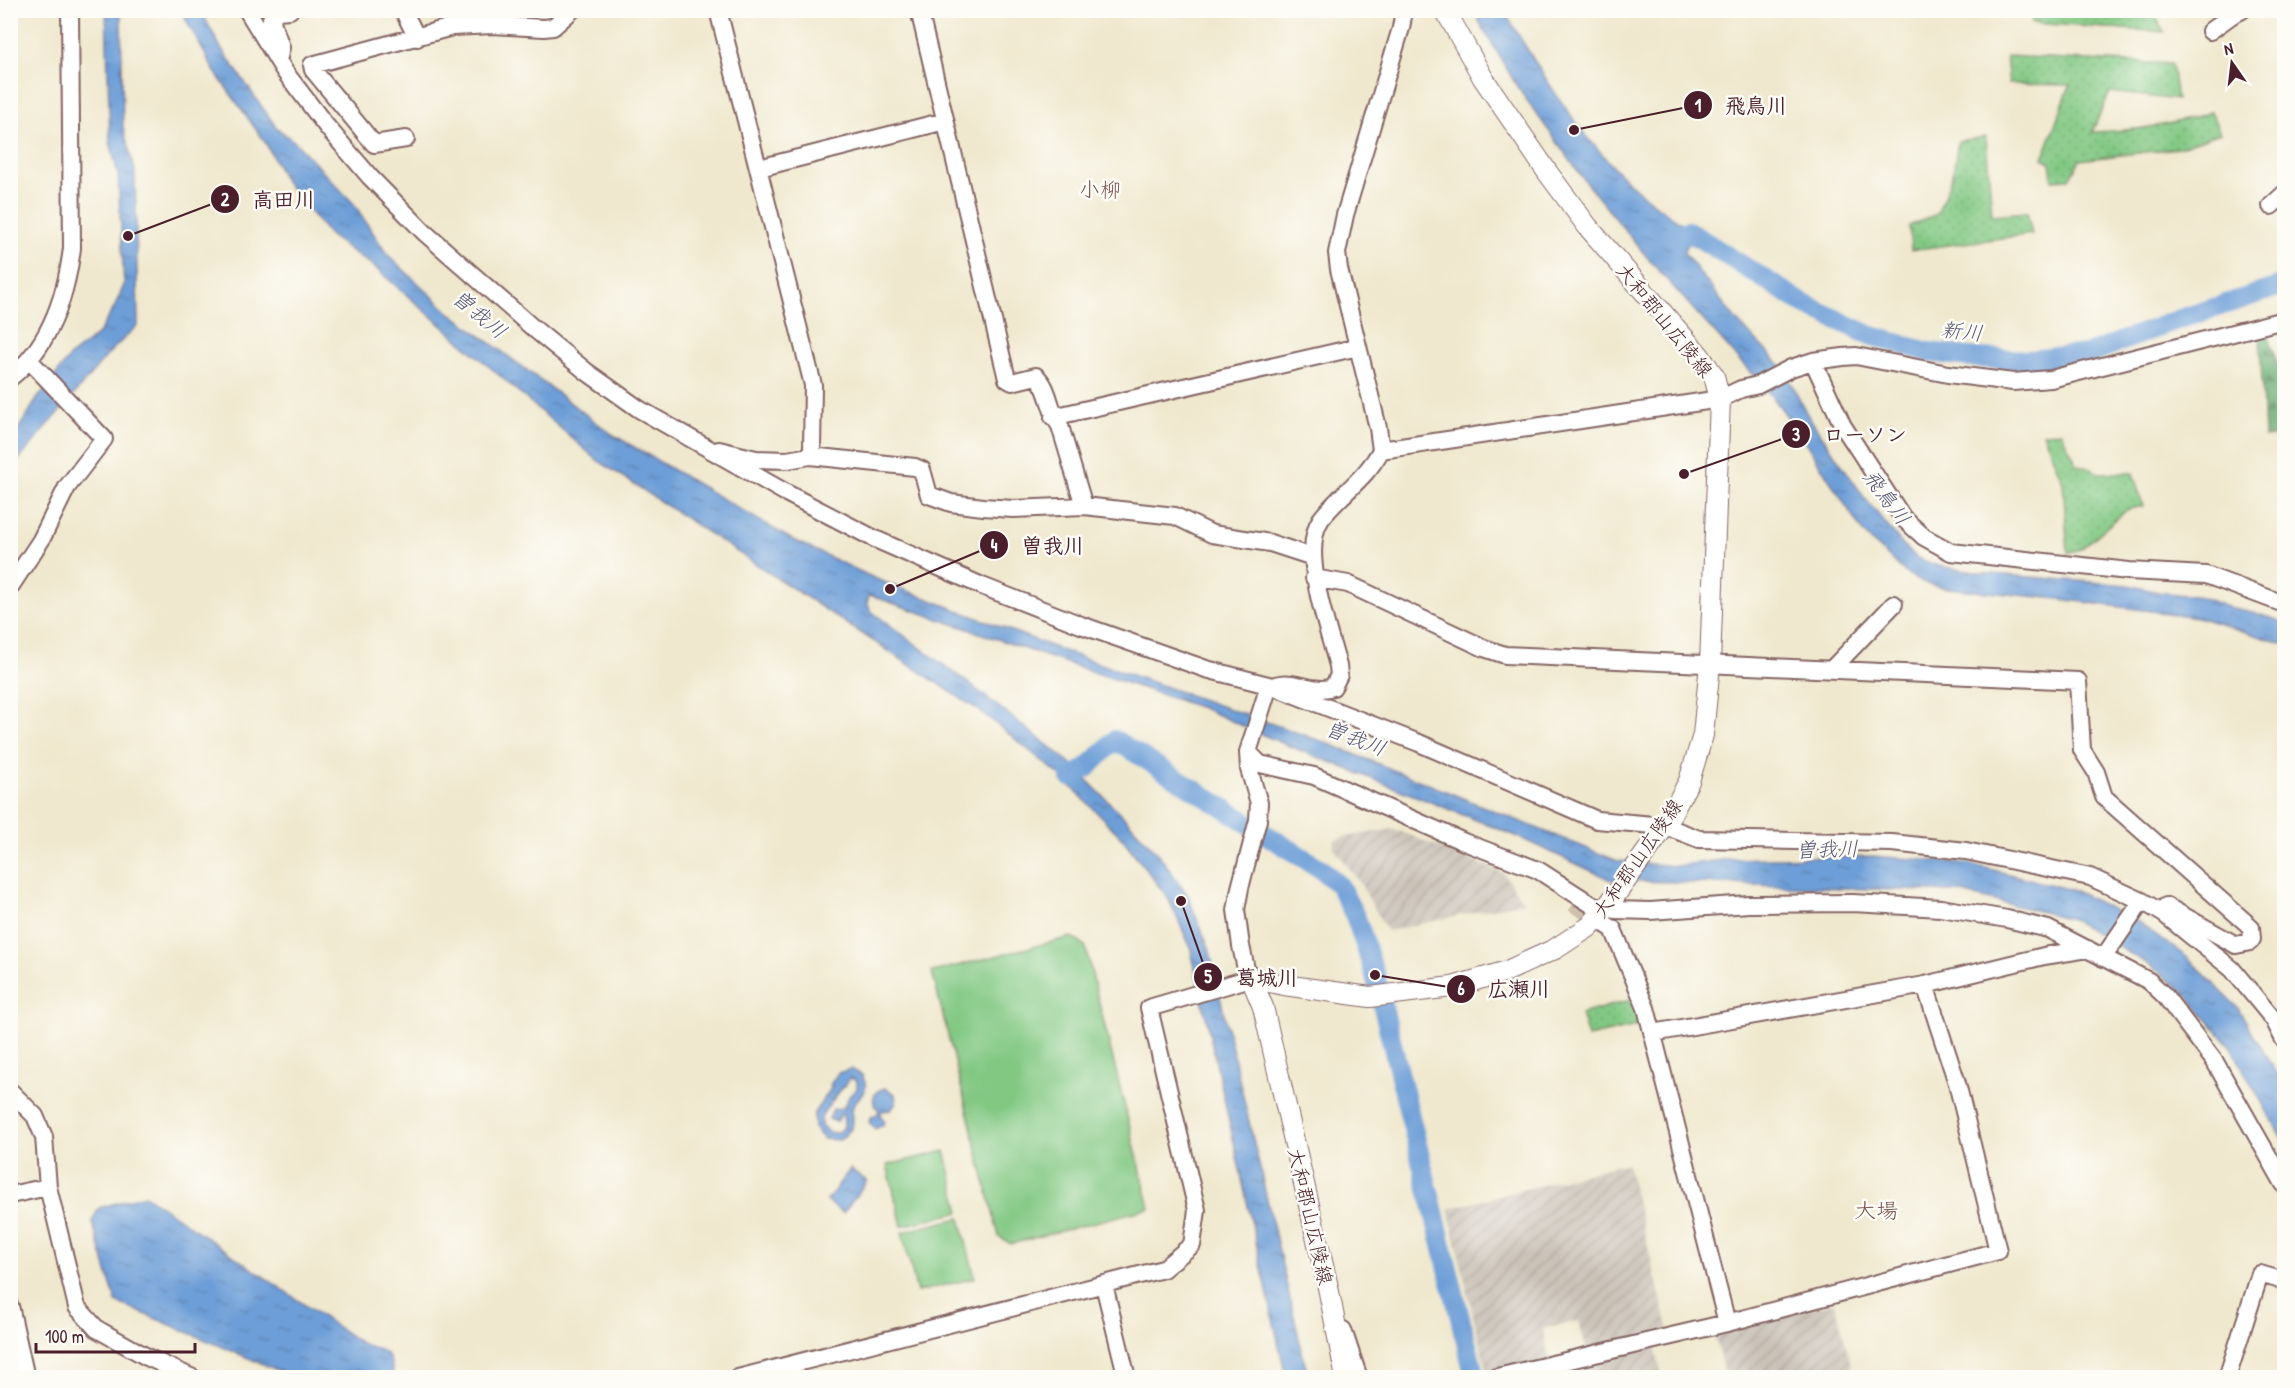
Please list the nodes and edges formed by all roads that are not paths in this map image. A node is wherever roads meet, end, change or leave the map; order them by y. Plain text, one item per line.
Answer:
1 (70, 10) edge
2 (248, 10) edge
3 (290, 10) edge
4 (403, 10) edge
5 (572, 10) edge
6 (718, 10) edge
7 (918, 10) edge
8 (1404, 10) edge
9 (1445, 10) edge
10 (2242, 10) edge
11 (2210, 31) dead end
12 (417, 38) junction
13 (278, 61) junction
14 (945, 122) junction
15 (406, 139) dead end
16 (759, 168) junction
17 (2284, 194) edge
18 (2271, 206) dead end
19 (2284, 320) edge
20 (1358, 347) junction
21 (1813, 361) junction
22 (32, 363) junction
23 (10, 378) edge
24 (1720, 399) junction
25 (1053, 417) junction
26 (710, 449) junction
27 (1381, 450) junction
28 (810, 456) junction
29 (1084, 506) junction
30 (1313, 557) junction
31 (1314, 578) junction
32 (10, 587) edge
33 (1894, 604) dead end
34 (2284, 604) edge
35 (1710, 664) junction
36 (1832, 669) junction
37 (1270, 688) junction
38 (1248, 752) junction
39 (1661, 831) junction
40 (1534, 868) junction
41 (1573, 904) tunnel mouth
42 (2139, 905) junction
43 (1604, 911) junction
44 (2088, 949) junction
45 (2106, 955) junction
46 (1246, 980) junction
47 (1925, 985) junction
48 (1653, 1033) junction
49 (2284, 1040) edge
50 (10, 1091) edge
51 (2284, 1184) edge
52 (48, 1187) junction
53 (10, 1196) edge
54 (2284, 1281) edge
55 (1104, 1285) junction
56 (1328, 1287) junction
57 (10, 1306) edge
58 (1727, 1323) junction
59 (26, 1377) edge
60 (193, 1377) edge
61 (745, 1377) edge
62 (1127, 1377) edge
63 (1346, 1377) edge
64 (1359, 1377) edge
65 (1493, 1377) edge
66 (2227, 1377) edge

1 - 22 street
2 - 13 street
3 - 13 street
4 - 12 street
5 - 12 street
6 - 16 street
7 - 14 street
8 - 20 street
9 - 24 main road, 大和郡山広陵線
10 - 11 street
12 - 15 street
13 - 26 street
14 - 16 street
14 - 25 street
16 - 28 street
17 - 18 street
19 - 21 street
20 - 25 street
20 - 27 street
21 - 24 street
21 - 34 street
22 - 23 street
22 - 32 street
24 - 27 street
24 - 35 main road, 大和郡山広陵線
25 - 29 street
26 - 28 street
26 - 37 street
27 - 30 street
28 - 29 street
29 - 30 street
30 - 31 street
31 - 35 street
31 - 37 street
33 - 36 street
35 - 36 street
35 - 39 main road, 大和郡山広陵線
36 - 42 street
37 - 38 street
37 - 39 street
38 - 40 street
38 - 46 street
39 - 42 street
39 - 43 main road, 大和郡山広陵線
40 - 41 street
40 - 43 street
42 - 45 street
42 - 49 street
43 - 44 street
43 - 46 main road, 大和郡山広陵線
43 - 48 street
44 - 45 street
44 - 47 street
45 - 51 street
46 - 55 street
46 - 56 main road, 大和郡山広陵線
47 - 48 street
47 - 58 street
48 - 58 street
50 - 52 street
52 - 53 street
52 - 60 street
54 - 66 street
55 - 61 street
55 - 62 street
56 - 63 main road, 大和郡山広陵線
56 - 64 street
57 - 59 street
58 - 65 street

